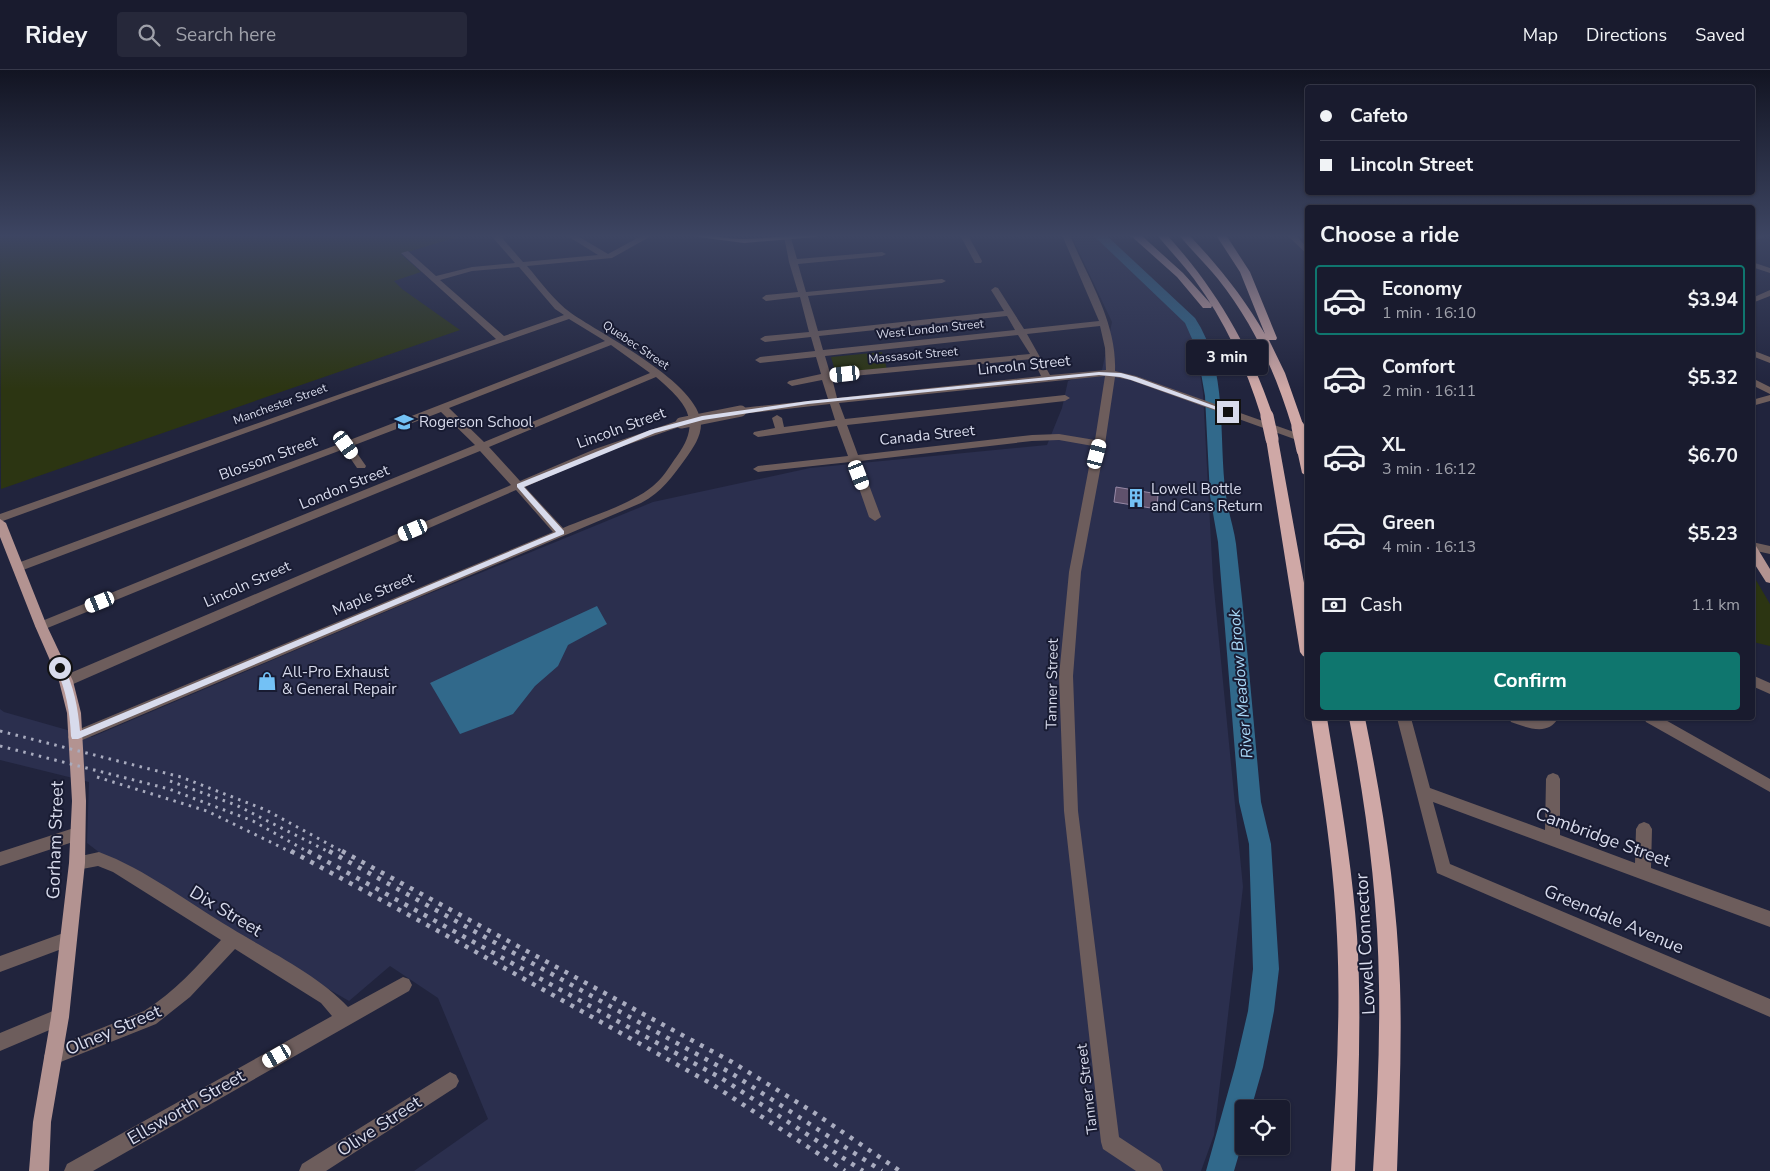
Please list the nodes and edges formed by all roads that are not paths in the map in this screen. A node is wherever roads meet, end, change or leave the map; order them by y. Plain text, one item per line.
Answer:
1 (443, 286) edge
2 (540, 286) edge
3 (800, 286) edge
4 (888, 286) edge
5 (1088, 286) edge
6 (1191, 286) edge
7 (1205, 286) edge
8 (1228, 286) edge
9 (1251, 286) edge
10 (995, 290) dead end
11 (1770, 293) edge
12 (802, 295) junction
13 (766, 298) dead end
14 (1755, 300) edge
15 (1009, 313) junction
16 (570, 316) junction
17 (1103, 323) junction
18 (1021, 332) junction
19 (813, 334) junction
20 (502, 339) junction
21 (765, 339) dead end
22 (611, 342) junction
23 (819, 353) junction
24 (1755, 354) edge
25 (1036, 356) junction
26 (760, 360) dead end
27 (1770, 360) edge
28 (657, 373) junction
29 (1111, 374) junction
30 (826, 376) junction
31 (1047, 379) junction
32 (1257, 382) junction
33 (792, 383) dead end
34 (1755, 384) edge
35 (1770, 391) edge
36 (1066, 398) dead end
37 (1770, 398) edge
38 (834, 400) junction
39 (1290, 401) junction
40 (1755, 402) edge
41 (443, 408) junction
42 (777, 418) dead end
43 (841, 424) junction
44 (780, 430) junction
45 (758, 434) dead end
46 (1100, 444) junction
47 (346, 445) junction
48 (482, 446) junction
49 (1305, 446) edge
50 (853, 458) junction
51 (361, 466) dead end
52 (674, 468) joint
53 (758, 469) dead end
54 (519, 486) junction
55 (875, 516) dead end
56 (0, 518) edge
57 (0, 523) edge
58 (561, 533) junction
59 (1770, 542) edge
60 (1755, 546) edge
61 (1755, 548) edge
62 (1770, 550) edge
63 (1755, 552) edge
64 (19, 568) junction
65 (1770, 579) edge
66 (41, 626) junction
67 (1305, 634) edge
68 (66, 682) junction
69 (1755, 682) edge
70 (1770, 689) edge
71 (1319, 720) edge
72 (1357, 720) edge
73 (1405, 720) edge
74 (1522, 720) edge
75 (1548, 720) edge
76 (1654, 720) edge
77 (75, 736) junction
78 (1554, 779) dead end
79 (1770, 786) edge
80 (1423, 792) junction
81 (1644, 829) dead end
82 (77, 834) junction
83 (1552, 840) junction
84 (0, 860) edge
85 (77, 863) junction
86 (1643, 873) junction
87 (1770, 919) edge
88 (234, 938) junction
89 (69, 939) junction
90 (0, 964) edge
91 (403, 985) dead end
92 (1770, 1008) edge
93 (60, 1017) junction
94 (345, 1017) junction
95 (0, 1042) edge
96 (53, 1056) junction
97 (450, 1081) dead end
98 (39, 1171) edge
99 (74, 1171) edge
100 (309, 1171) edge
101 (1153, 1171) edge
102 (1342, 1171) edge
103 (1385, 1171) edge

1 - 20 street
2 - 16 street, Quebec Street
3 - 12 street
4 - 12 street
5 - 17 street, Tanner Street
6 - 32 highway
7 - 32 highway
8 - 39 highway
9 - 39 highway
10 - 15 street
11 - 14 street
12 - 13 street
12 - 19 street
15 - 18 street
15 - 19 street
16 - 20 street, Manchester Street
16 - 22 street, Quebec Street
17 - 18 street, West London Street
17 - 29 street, Tanner Street
18 - 23 street, West London Street
18 - 25 street
19 - 21 street
19 - 23 street
20 - 56 street, Manchester Street
22 - 28 street, Quebec Street
22 - 41 street, Blossom Street
23 - 26 street, West London Street
23 - 30 street
24 - 27 street
25 - 30 street, Massasoit Street
25 - 31 street
28 - 48 street, London Street
28 - 52 street, Quebec Street
29 - 31 street, Lincoln Street
29 - 46 street, Tanner Street
29 - 49 street, Lincoln Street
30 - 33 street, Massasoit Street
30 - 38 street
31 - 38 street, Lincoln Street
32 - 67 highway, bridge
34 - 35 street
36 - 43 street
37 - 40 street
38 - 43 street
38 - 54 street, Lincoln Street, bridge
39 - 49 highway, bridge
41 - 47 street, Blossom Street
41 - 48 street
42 - 44 street
43 - 44 street
43 - 50 street
44 - 45 street
46 - 50 street, Canada Street
46 - 101 street, Tanner Street
47 - 51 street
47 - 64 street, Blossom Street
48 - 54 street
48 - 66 street, London Street
50 - 53 street, Canada Street
50 - 55 street
52 - 58 street, Maple Street
54 - 58 street
54 - 68 street, Lincoln Street
57 - 64 main road, Gorham Street
58 - 77 street, Maple Street
59 - 60 street
61 - 62 street
63 - 65 main road
64 - 66 main road, Gorham Street
66 - 68 main road, Gorham Street
68 - 77 main road, Gorham Street
69 - 70 street
71 - 102 highway, Lowell Connector
72 - 103 highway, Lowell Connector
73 - 80 street
74 - 75 street
76 - 79 street
77 - 82 main road, Gorham Street
78 - 83 street
80 - 83 street, Cambridge Street
80 - 92 street, Greendale Avenue
81 - 86 street
82 - 84 street
82 - 85 main road, Gorham Street
83 - 86 street, Cambridge Street
85 - 88 street, Dix Street
85 - 89 main road, Gorham Street
86 - 87 street, Cambridge Street
88 - 94 street, Dix Street
88 - 96 street, Olney Street
89 - 90 street
89 - 93 main road, Gorham Street
91 - 94 street, Ellsworth Street
93 - 95 street
93 - 96 main road, Gorham Street
94 - 99 street, Ellsworth Street
96 - 98 main road, Gorham Street
97 - 100 street, Olive Street

